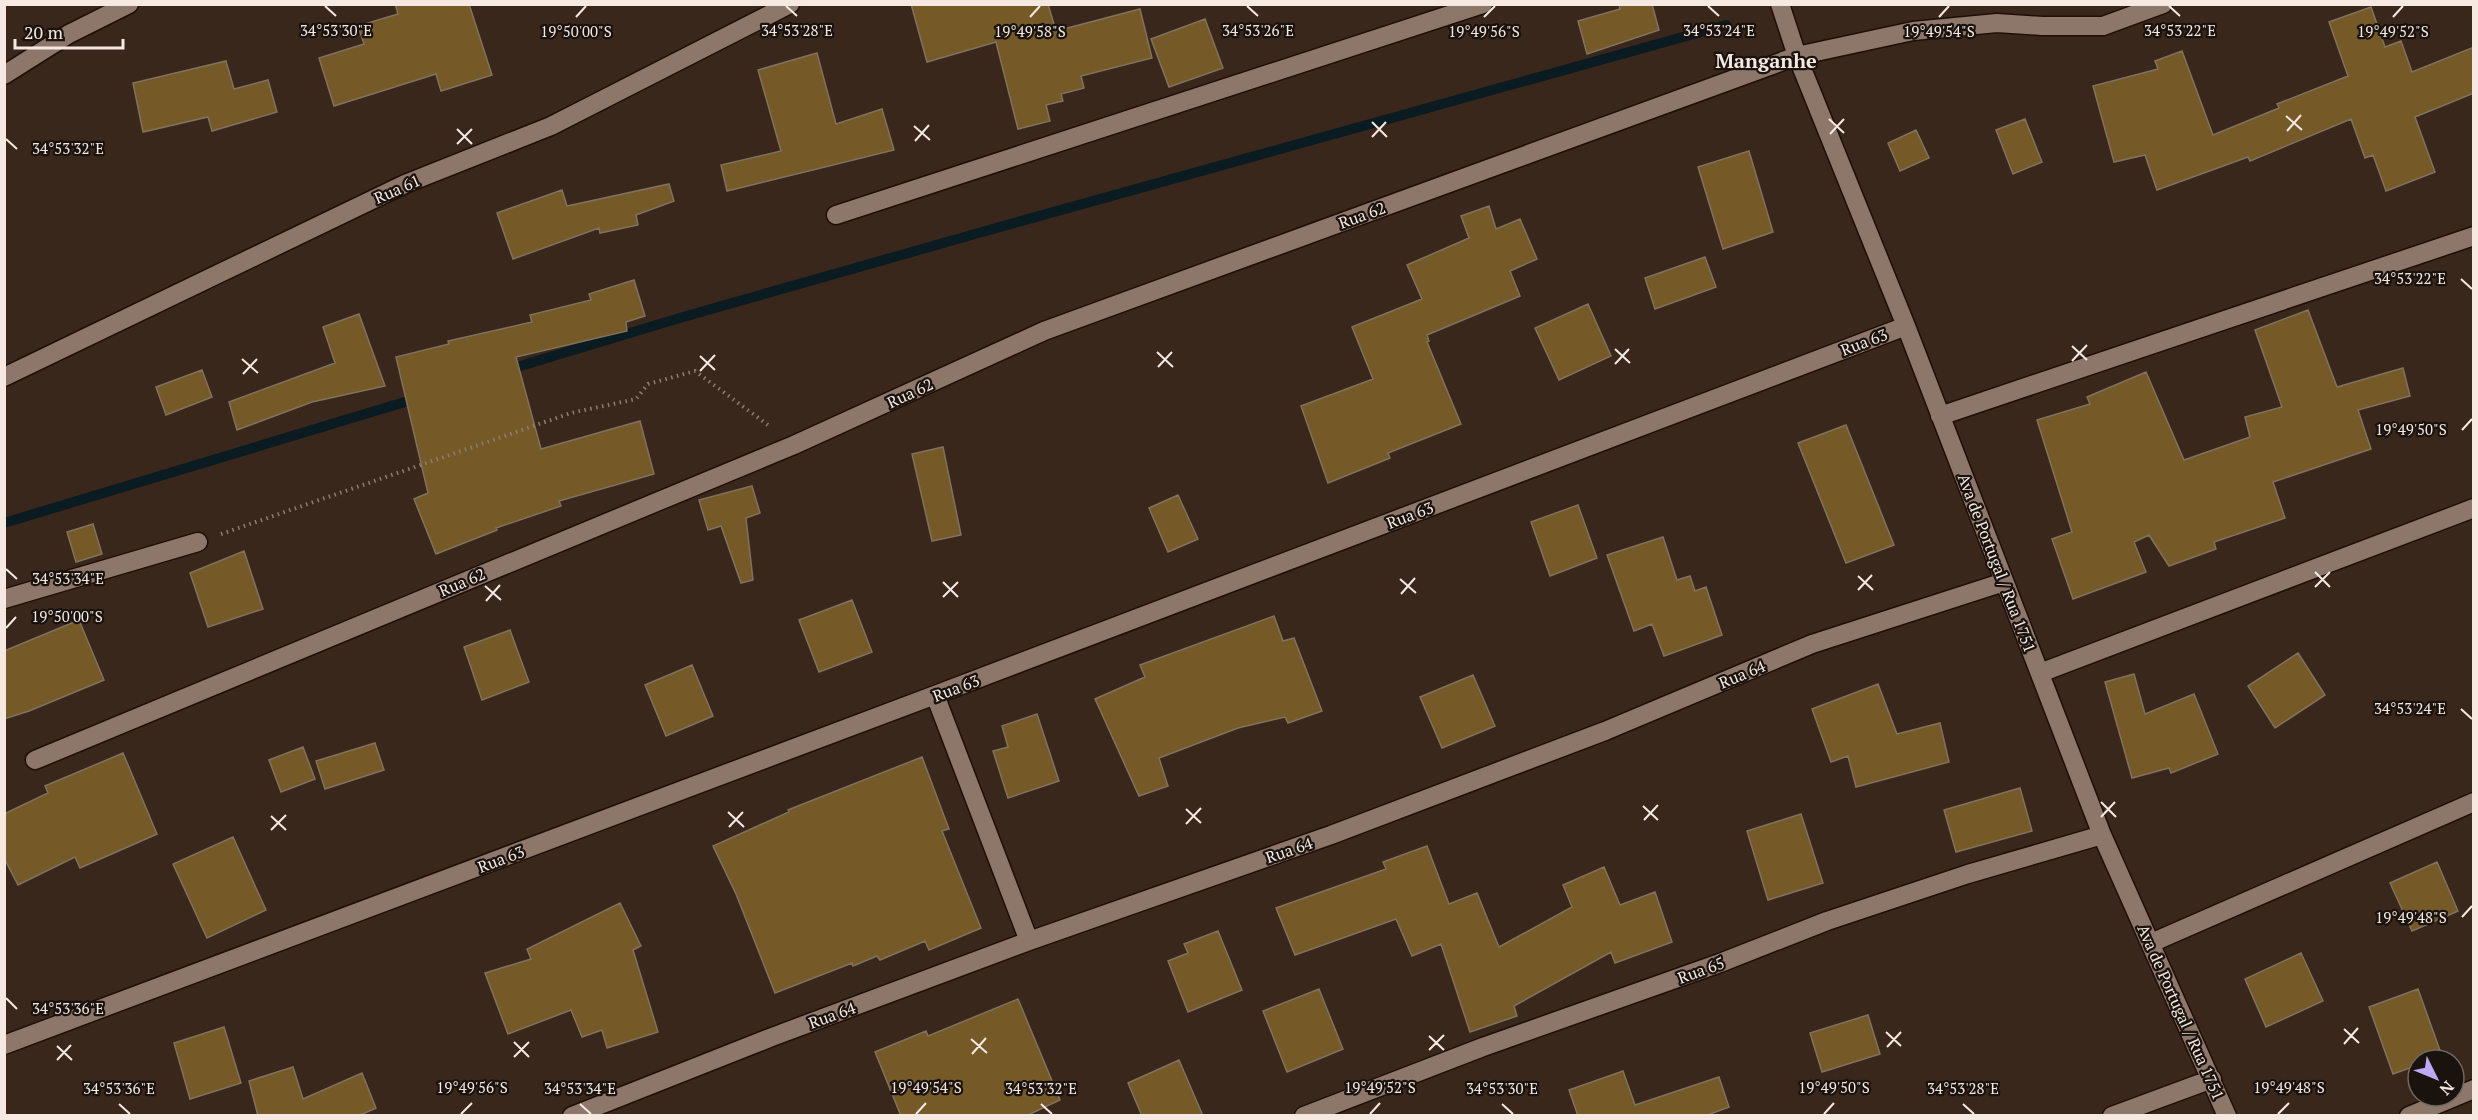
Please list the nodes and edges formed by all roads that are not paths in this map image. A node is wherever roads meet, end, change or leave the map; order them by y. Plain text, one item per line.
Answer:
1 (129, 4) edge
2 (790, 4) edge
3 (1483, 4) edge
4 (1780, 4) edge
5 (2163, 4) edge
6 (1797, 56) junction
7 (4, 75) edge
8 (836, 215) dead end
9 (2474, 236) edge
10 (1906, 326) junction
11 (4, 377) edge
12 (1940, 416) junction
13 (2474, 508) edge
14 (198, 542) road end
15 (2004, 582) junction
16 (4, 599) edge
17 (2040, 673) junction
18 (935, 696) junction
19 (35, 760) dead end
20 (2474, 802) edge
21 (2102, 834) junction
22 (1029, 941) junction
23 (2151, 943) junction
24 (4, 1045) edge
25 (2212, 1079) junction
26 (2474, 1089) edge
27 (572, 1116) edge
28 (1304, 1116) edge
29 (2112, 1116) edge
30 (2227, 1116) edge
31 (2409, 1116) edge

1 - 7 street
2 - 11 street, Rua 61
3 - 8 street
4 - 6 street, Ava de Portugal / Rua 1751
5 - 6 street, Rua 62
6 - 10 street, Ava de Portugal / Rua 1751
6 - 19 street, Rua 62
9 - 12 street
10 - 12 street, Ava de Portugal / Rua 1751
10 - 18 street, Rua 63
12 - 15 street, Ava de Portugal / Rua 1751
13 - 17 street
14 - 16 street
15 - 17 street, Ava de Portugal / Rua 1751
15 - 22 street, Rua 64
17 - 21 street, Ava de Portugal / Rua 1751
18 - 22 street
18 - 24 street, Rua 63
20 - 23 street
21 - 23 street, Ava de Portugal / Rua 1751
21 - 28 street, Rua 65
22 - 27 street, Rua 64
23 - 25 street, Ava de Portugal / Rua 1751
25 - 29 street
25 - 30 street, Ava de Portugal / Rua 1751
26 - 31 street

